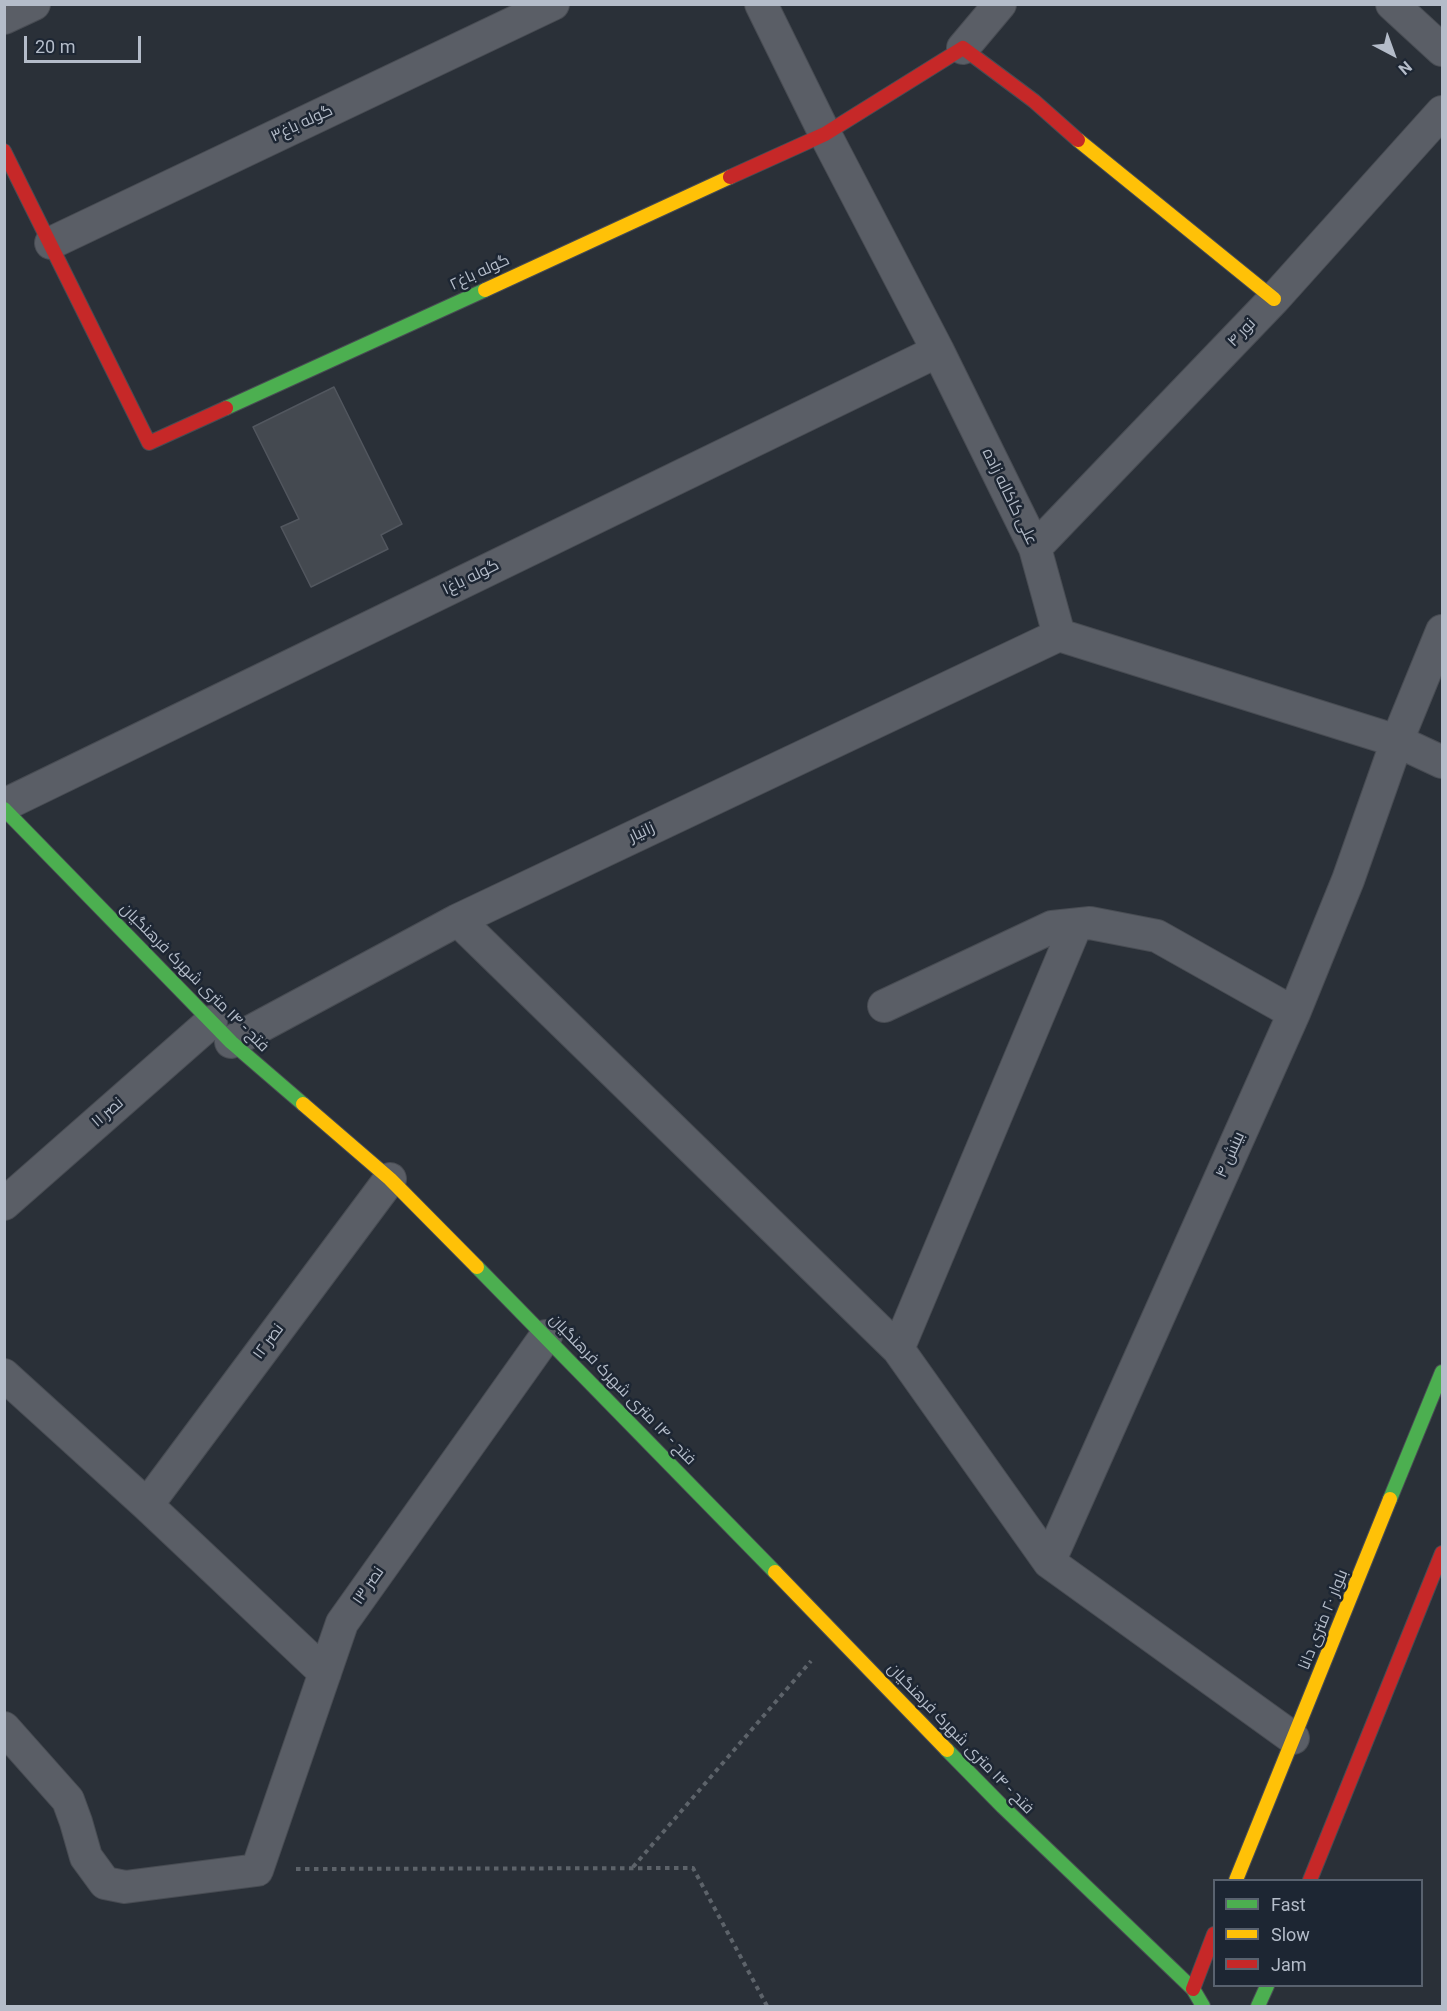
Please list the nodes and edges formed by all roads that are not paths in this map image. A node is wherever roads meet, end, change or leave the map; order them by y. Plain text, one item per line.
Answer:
1 (34, 4) edge
2 (553, 4) edge
3 (761, 4) edge
4 (1000, 4) edge
5 (1392, 4) edge
6 (4, 18) edge
7 (963, 48) junction
8 (1443, 50) edge
9 (1443, 112) edge
10 (825, 134) junction
11 (4, 151) edge
12 (51, 243) junction
13 (1274, 299) junction
14 (938, 351) junction
15 (1035, 548) junction
16 (1443, 631) edge
17 (1059, 635) junction
18 (1397, 741) junction
19 (1443, 762) edge
20 (4, 807) edge
21 (458, 920) junction
22 (1076, 925) junction
23 (884, 1006) dead end
24 (1294, 1013) junction
25 (221, 1032) junction
26 (390, 1179) junction
27 (4, 1204) edge
28 (546, 1336) junction
29 (898, 1349) junction
30 (1443, 1372) edge
31 (4, 1375) edge
32 (147, 1504) junction
33 (1443, 1553) edge
34 (1049, 1562) junction
35 (325, 1673) junction
36 (4, 1728) edge
37 (1293, 1738) junction
38 (1237, 1879) edge
39 (1311, 1879) edge
40 (1213, 1939) edge
41 (1267, 1987) edge
42 (1193, 1989) junction
43 (1203, 2007) edge
44 (1258, 2007) edge

1 - 6 street
2 - 12 street, گوله باغ۳
3 - 10 street, علی کاکاله زاده
4 - 7 street
5 - 8 street
7 - 10 street, گوله باغ۲
7 - 13 street
9 - 13 street, نور ۴
10 - 12 street, گوله باغ۲
10 - 14 street, علی کاکاله زاده
11 - 12 street
13 - 15 street, نور ۴
14 - 15 street, علی کاکاله زاده
14 - 20 street, گوله باغ۱
15 - 17 street, علی کاکاله زاده
16 - 18 street, بینش ۴
17 - 18 street
17 - 21 street, زانیار
18 - 19 street
18 - 24 street, بینش ۴
20 - 25 street, فتح - ۱۴ متری شهرک فرهنگیان
21 - 25 street, زانیار
21 - 29 street
22 - 23 street
22 - 24 street
22 - 29 street
24 - 34 street, بینش ۴
25 - 26 street, فتح - ۱۴ متری شهرک فرهنگیان
25 - 27 street, نصر ۱۱
26 - 28 street, فتح - ۱۴ متری شهرک فرهنگیان
26 - 32 street, نصر ۱۲
28 - 35 street, نصر ۱۳
28 - 42 street, فتح - ۱۴ متری شهرک فرهنگیان
29 - 34 street
30 - 37 street, بلوار ۲۰ متری دانا
31 - 32 street
32 - 35 street
33 - 39 street
34 - 37 street
35 - 36 street, نصر ۱۳
37 - 38 street, بلوار ۲۰ متری دانا
40 - 42 street
41 - 44 street
42 - 43 street, فتح - ۱۴ متری شهرک فرهنگیان

